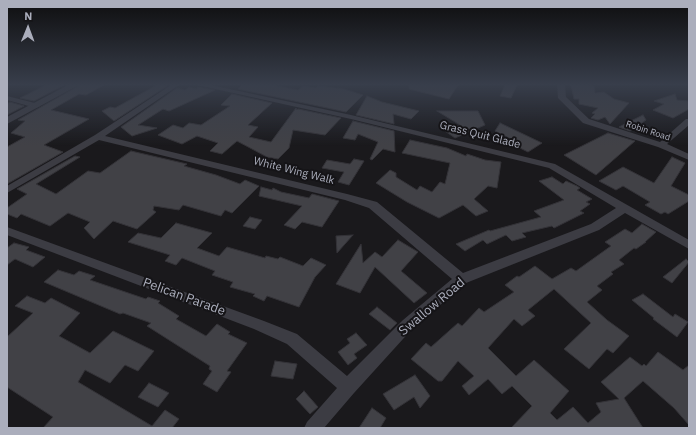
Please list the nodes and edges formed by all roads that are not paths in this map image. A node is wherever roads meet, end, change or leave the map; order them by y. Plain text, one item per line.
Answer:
1 (146, 105) edge
2 (296, 105) edge
3 (570, 105) edge
4 (36, 106) edge
5 (7, 121) edge
6 (689, 122) edge
7 (98, 137) junction
8 (661, 145) junction
9 (689, 156) edge
10 (7, 190) edge
11 (624, 208) junction
12 (7, 231) edge
13 (689, 245) edge
14 (461, 279) junction
15 (348, 387) junction
16 (313, 428) edge

1 - 7 street
2 - 11 street, Grass Quit Glade
3 - 8 street, Robin Road
4 - 5 street
6 - 8 street
7 - 10 street
7 - 14 street, White Wing Walk
8 - 9 street, Robin Road
11 - 13 street, Grass Quit Glade
11 - 14 street, Swallow Road
12 - 15 street, Pelican Parade
14 - 15 street, Swallow Road
15 - 16 street, Swallow Road

